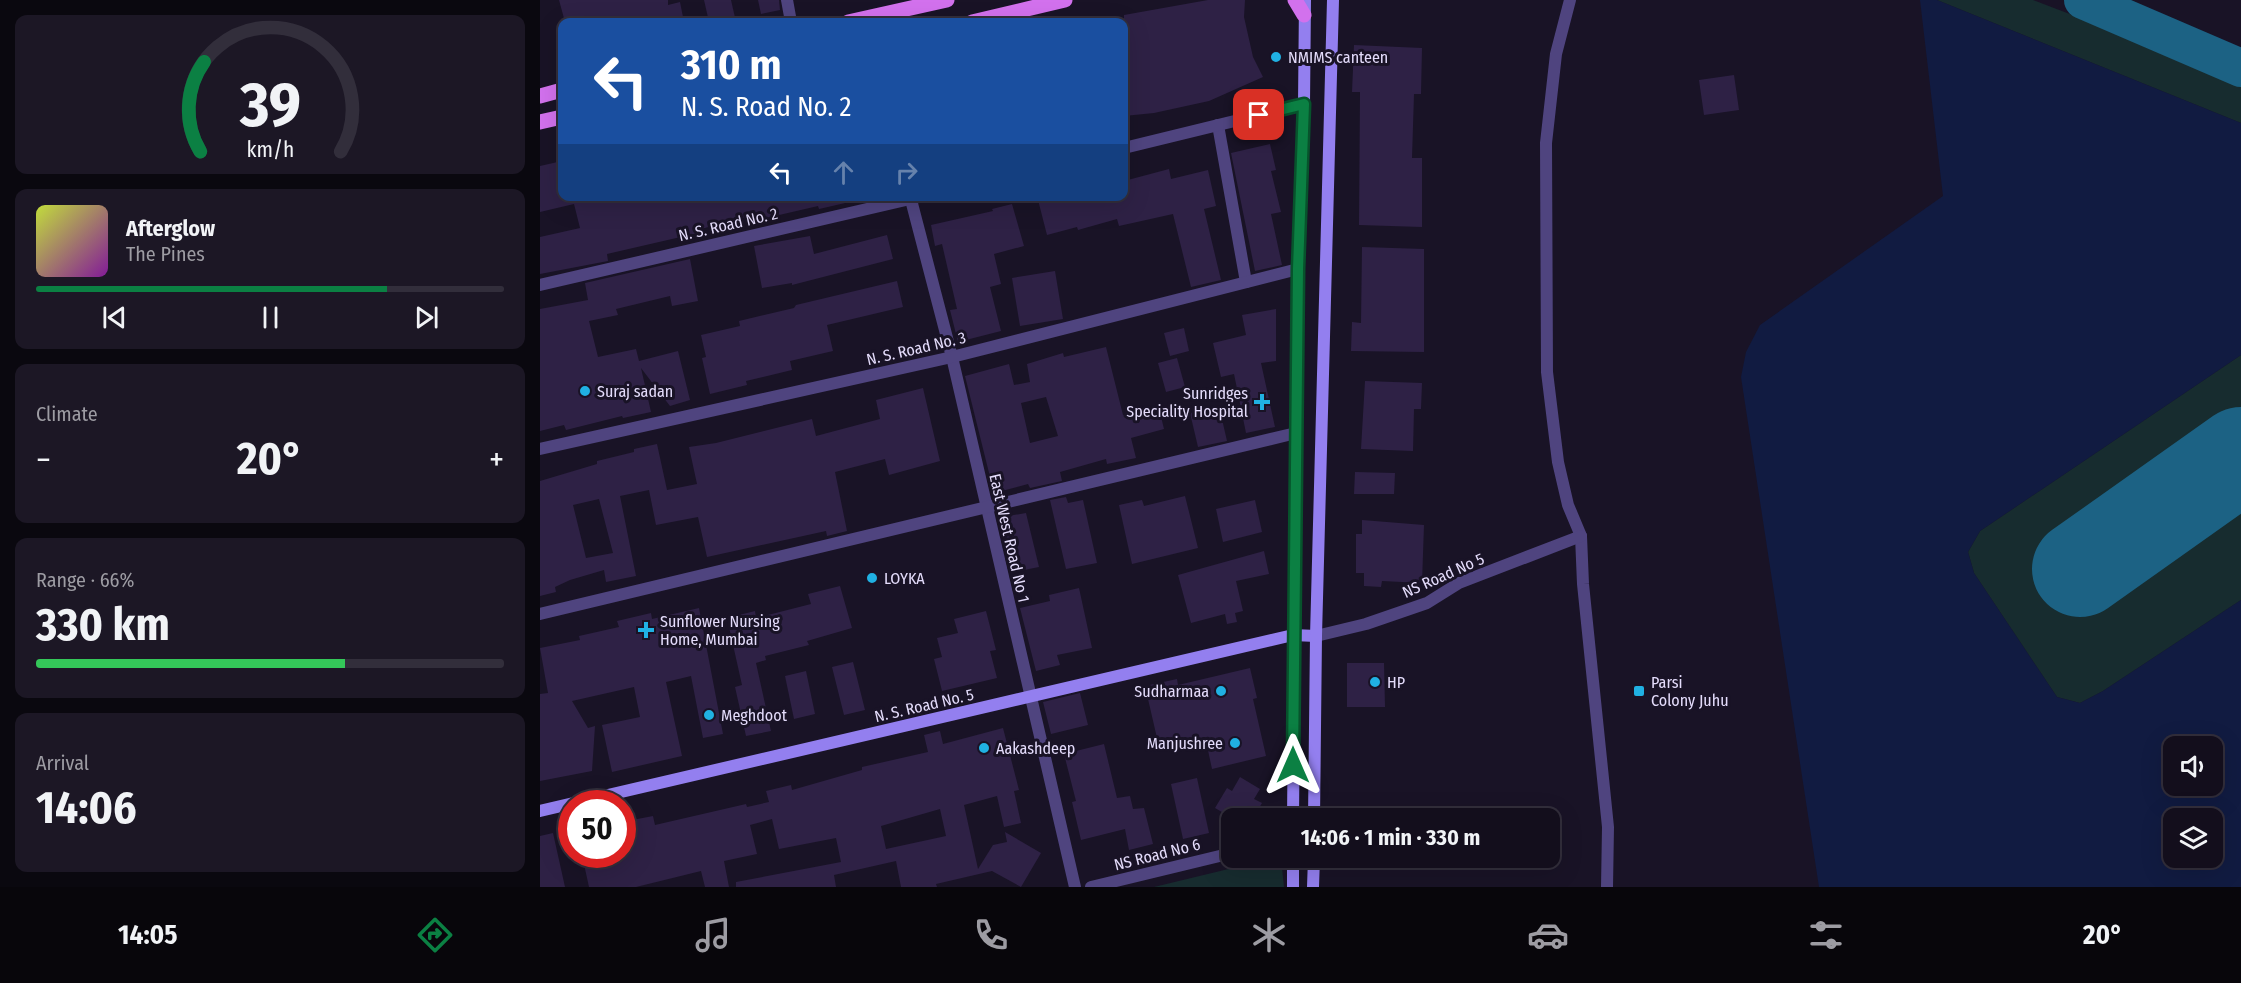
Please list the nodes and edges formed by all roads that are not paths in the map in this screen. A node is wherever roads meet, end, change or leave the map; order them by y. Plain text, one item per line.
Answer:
1 (787, 0) edge
2 (947, 0) edge
3 (1065, 0) edge
4 (1295, 0) edge
5 (1333, 0) edge
6 (1570, 0) edge
7 (1018, 5) edge
8 (1305, 8) edge
9 (790, 18) edge
10 (874, 18) edge
11 (983, 18) edge
12 (558, 91) edge
13 (540, 96) edge
14 (1304, 104) junction
15 (558, 118) edge
16 (540, 122) edge
17 (1218, 125) junction
18 (1128, 147) edge
19 (897, 201) edge
20 (915, 201) edge
21 (1298, 269) junction
22 (1246, 282) junction
23 (540, 285) edge
24 (951, 357) junction
25 (1296, 433) junction
26 (540, 449) edge
27 (987, 509) junction
28 (1581, 536) junction
29 (540, 614) edge
30 (1293, 635) junction
31 (1316, 636) junction
32 (1030, 697) junction
33 (1293, 808) edge
34 (1314, 808) edge
35 (540, 811) edge
36 (1221, 856) edge
37 (1293, 868) edge
38 (1314, 868) edge
39 (1075, 887) edge
40 (1091, 887) edge
41 (1293, 887) edge
42 (1313, 887) edge
43 (1606, 887) edge

1 - 9 street
2 - 10 main road
3 - 7 main road
4 - 8 main road
5 - 31 main road
6 - 28 street
7 - 11 main road
8 - 14 main road
12 - 13 main road
14 - 17 street
14 - 21 main road
15 - 16 main road
17 - 18 street
17 - 22 street
19 - 23 street, N. S. Road No. 2
20 - 24 street, East West Road No 1
21 - 22 street, N. S. Road No. 3
21 - 25 main road
22 - 24 street, N. S. Road No. 3
24 - 26 street, N. S. Road No. 3
24 - 27 street, East West Road No 1
25 - 27 street
25 - 30 main road
27 - 29 street
27 - 32 street, East West Road No 1
28 - 31 street, NS Road No 5
28 - 43 street
30 - 31 main road, N. S. Road No. 5
30 - 32 main road, N. S. Road No. 5
30 - 33 main road
31 - 34 main road
32 - 35 main road, N. S. Road No. 5
32 - 39 street, East West Road No 1
36 - 40 street, NS Road No 6
37 - 41 main road
38 - 42 main road

